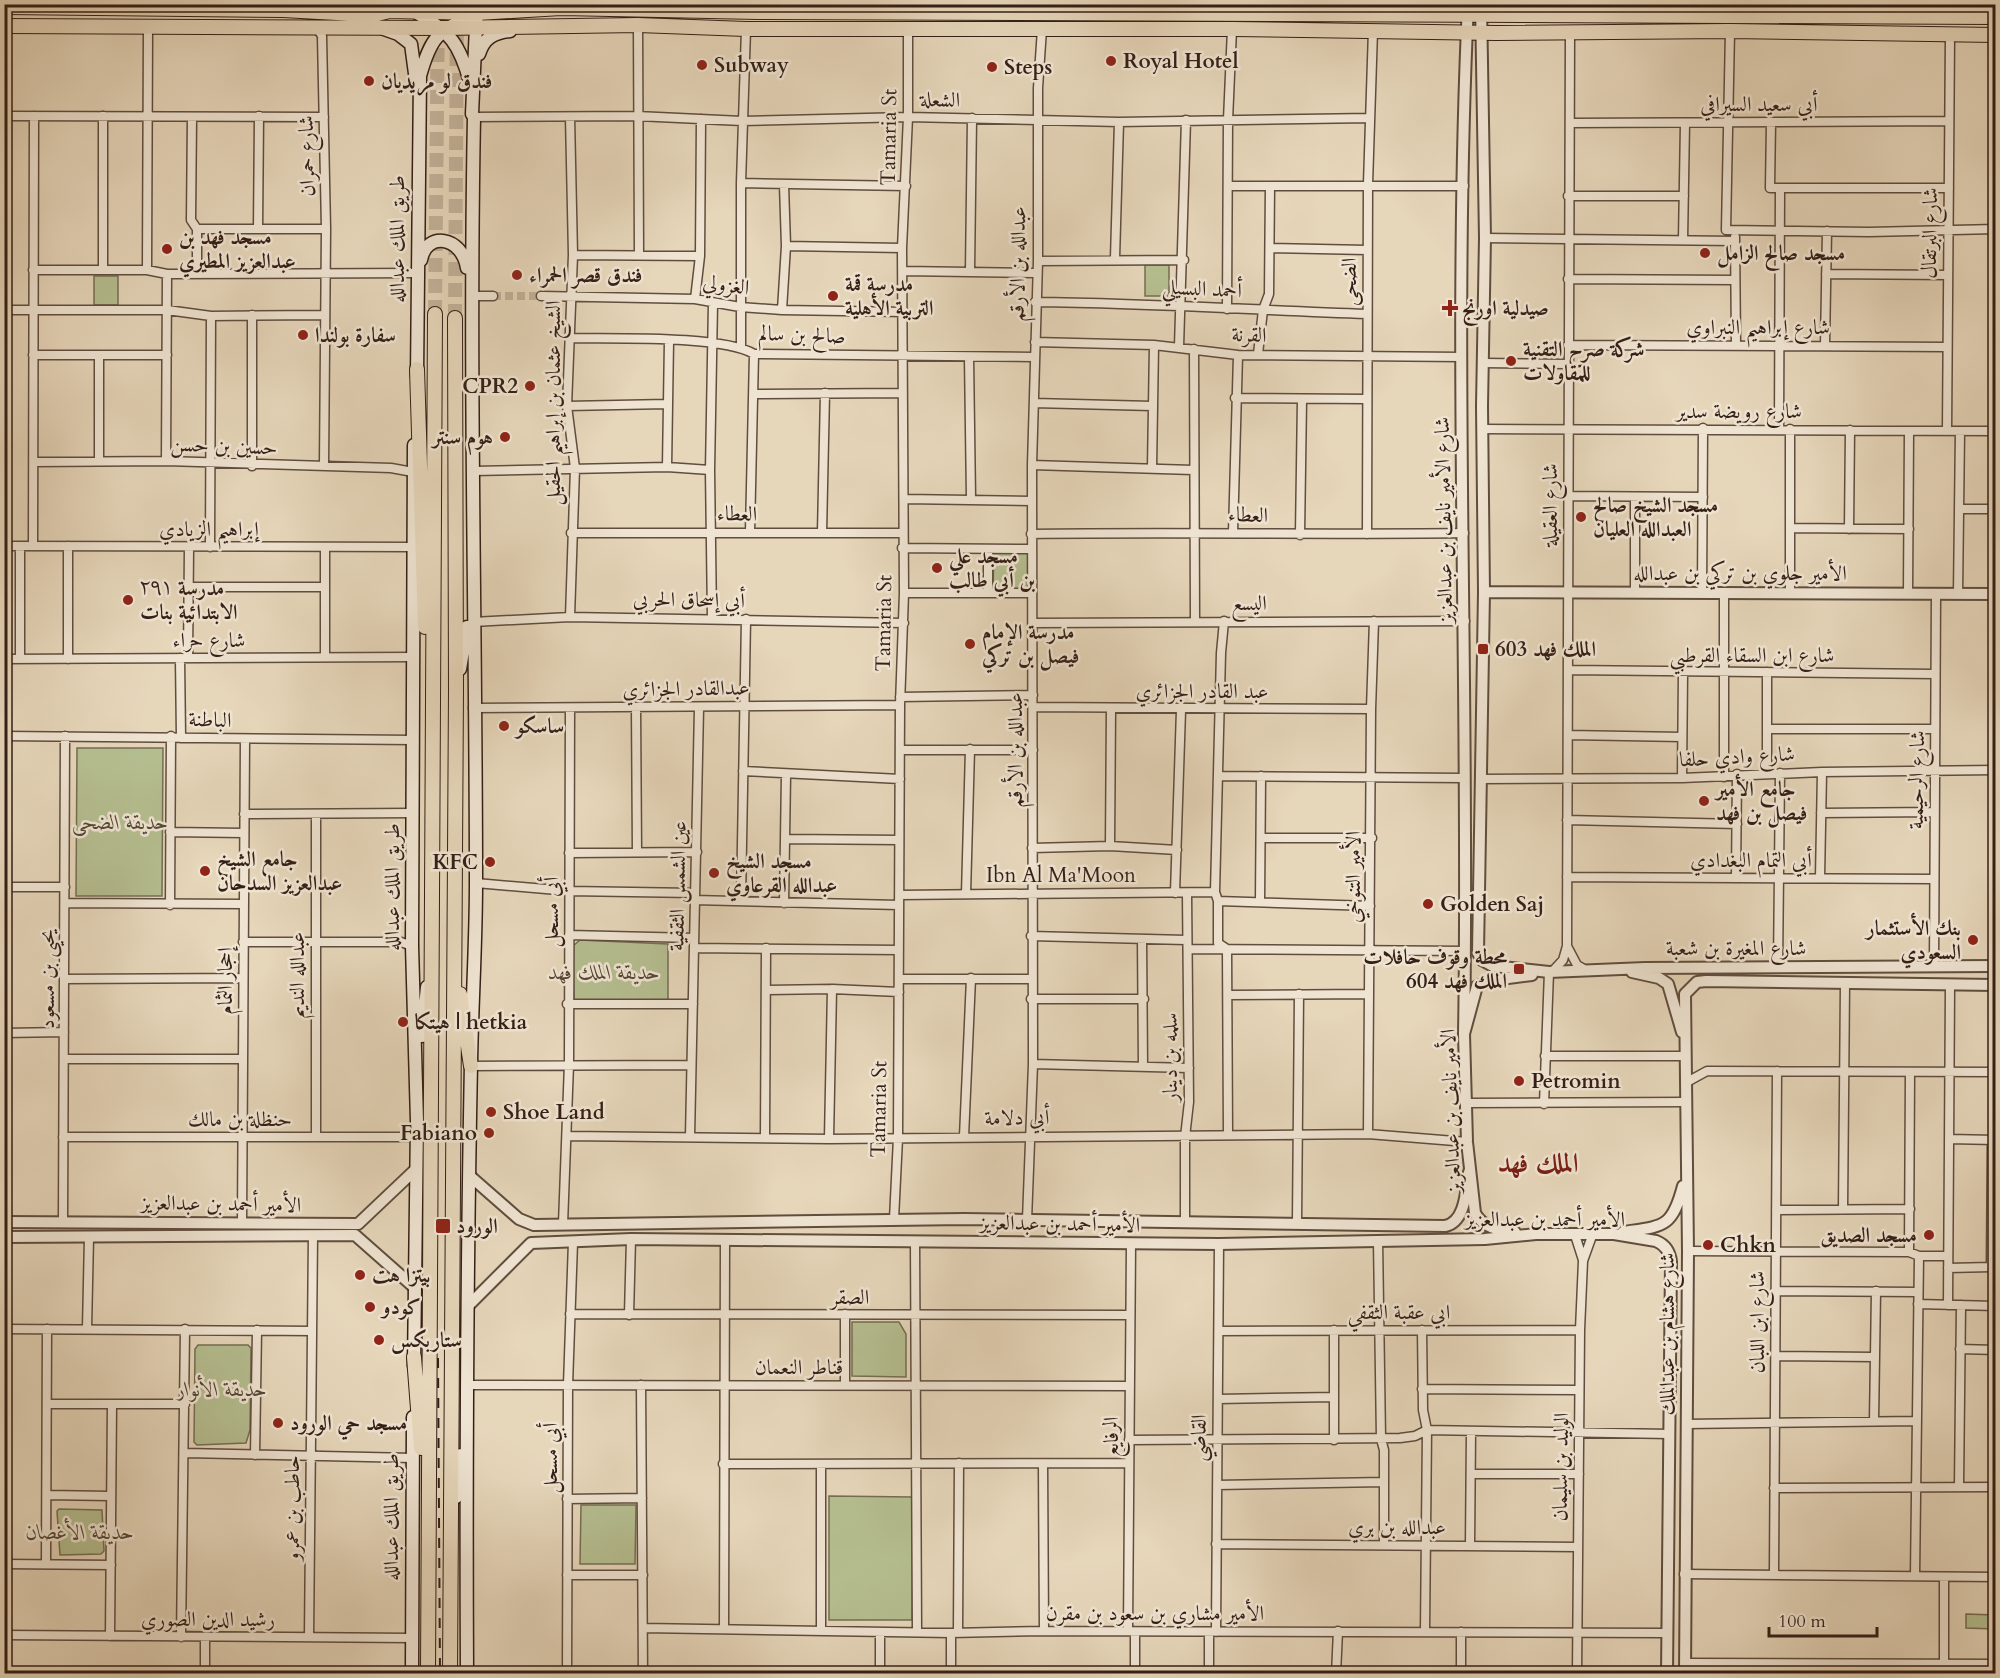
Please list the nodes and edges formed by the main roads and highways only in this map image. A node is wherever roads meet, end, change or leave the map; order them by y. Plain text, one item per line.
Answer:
1 (390, 4) edge
2 (528, 4) edge
3 (117, 6) edge
4 (4, 7) edge
5 (283, 7) edge
6 (450, 7) edge
7 (561, 8) junction
8 (417, 9) edge
9 (1026, 9) edge
10 (1045, 9) edge
11 (1108, 9) edge
12 (1475, 9) edge
13 (1858, 10) edge
14 (477, 15) edge
15 (1899, 15) junction
16 (1995, 17) edge
17 (373, 21) junction
18 (462, 21) junction
19 (438, 25) junction
20 (4, 26) edge
21 (97, 26) junction
22 (557, 26) junction
23 (416, 28) junction
24 (1898, 32) junction
25 (1995, 35) edge
26 (472, 97) junction
27 (419, 100) junction
28 (418, 273) junction
29 (471, 296) junction
30 (435, 314) tunnel mouth
31 (455, 318) tunnel mouth
32 (471, 367) junction
33 (417, 369) junction
34 (456, 690) junction
35 (434, 729) junction
36 (453, 926) junction
37 (432, 957) junction
38 (471, 1066) junction
39 (417, 1121) junction
40 (414, 1357) junction
41 (468, 1406) junction
42 (453, 1516) junction
43 (430, 1522) junction
44 (412, 1674) edge
45 (428, 1674) edge
46 (450, 1674) edge
47 (467, 1674) edge

1 - 17 main road
2 - 7 main road
3 - 4 main road
3 - 5 main road
3 - 21 main road
5 - 17 main road
6 - 8 main road
6 - 14 main road
6 - 18 main road
6 - 19 main road
7 - 9 main road
7 - 14 main road
8 - 17 main road
8 - 19 main road
8 - 23 main road
9 - 10 main road
10 - 11 main road
11 - 12 main road
12 - 13 main road
13 - 15 main road
14 - 18 main road
14 - 19 main road
14 - 22 main road
14 - 26 main road
15 - 16 main road
15 - 24 main road
17 - 21 main road
17 - 23 main road
17 - 27 main road
18 - 19 main road
19 - 23 main road
19 - 26 main road
19 - 27 main road
20 - 21 main road
22 - 24 main road
22 - 26 main road
23 - 27 main road
24 - 25 main road
26 - 29 main road
27 - 28 main road, طريق الملك عبدالله
28 - 29 main road
28 - 33 main road, طريق الملك عبدالله
29 - 32 main road
30 - 35 main road, طريق الملك عبدالله
31 - 34 main road
32 - 34 main road
32 - 38 main road
33 - 35 main road
33 - 39 main road, طريق الملك عبدالله
34 - 36 main road
35 - 37 main road, طريق الملك عبدالله
36 - 38 main road
36 - 42 main road
37 - 39 main road
37 - 43 main road, طريق الملك عبدالله
38 - 41 main road
39 - 40 main road, طريق الملك عبدالله
40 - 43 main road
40 - 44 main road, طريق الملك عبدالله
41 - 42 main road
41 - 47 main road
42 - 46 main road
43 - 45 main road, طريق الملك عبدالله

